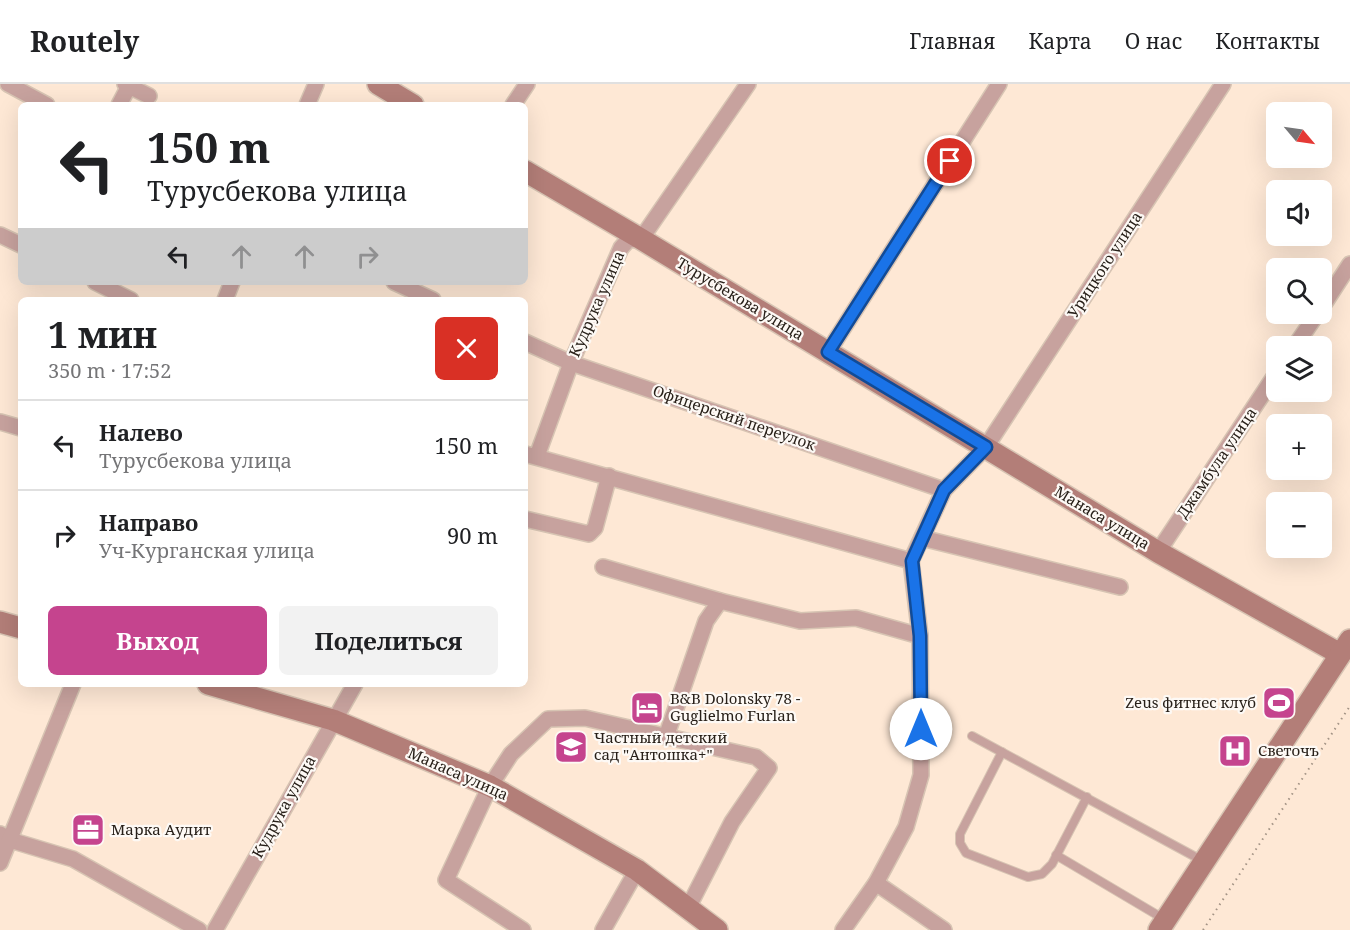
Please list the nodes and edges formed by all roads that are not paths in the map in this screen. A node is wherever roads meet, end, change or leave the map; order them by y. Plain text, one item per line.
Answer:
1 (8, 84) edge
2 (316, 84) edge
3 (378, 84) edge
4 (527, 84) edge
5 (748, 84) edge
6 (999, 84) edge
7 (1223, 84) edge
8 (127, 85) edge
9 (149, 96) dead end
10 (41, 102) edge
11 (120, 102) edge
12 (308, 102) edge
13 (408, 102) edge
14 (515, 102) edge
15 (528, 173) edge
16 (0, 235) edge
17 (641, 238) junction
18 (18, 244) edge
19 (1350, 264) edge
20 (101, 285) edge
21 (400, 285) edge
22 (1332, 291) edge
23 (125, 297) edge
24 (426, 297) edge
25 (528, 343) edge
26 (828, 352) junction
27 (571, 363) junction
28 (1266, 389) edge
29 (0, 422) edge
30 (18, 427) edge
31 (986, 447) junction
32 (531, 455) edge
33 (609, 476) junction
34 (944, 490) junction
35 (528, 520) edge
36 (922, 538) junction
37 (1158, 552) junction
38 (912, 561) junction
39 (603, 567) dead end
40 (1120, 587) dead end
41 (720, 601) junction
42 (0, 622) edge
43 (18, 627) edge
44 (920, 636) junction
45 (1345, 647) edge
46 (72, 687) edge
47 (218, 687) edge
48 (353, 687) edge
49 (333, 720) junction
50 (666, 736) junction
51 (972, 736) dead end
52 (1002, 752) junction
53 (490, 786) junction
54 (1087, 797) junction
55 (5, 837) edge
56 (1056, 855) junction
57 (1204, 862) junction
58 (0, 863) edge
59 (637, 870) junction
60 (876, 883) junction
61 (688, 908) junction
62 (1162, 925) edge
63 (200, 930) edge
64 (215, 930) edge
65 (523, 930) edge
66 (603, 930) edge
67 (717, 930) edge
68 (843, 930) edge
69 (944, 930) edge

1 - 10 street
2 - 12 street
3 - 13 street
4 - 14 street
5 - 17 street, Кудрука улица
6 - 26 street
7 - 31 street, Урицкого улица
8 - 9 street
8 - 11 street
15 - 17 street, Турусбекова улица
16 - 18 street
17 - 26 street, Турусбекова улица
17 - 27 street, Кудрука улица
19 - 22 street
20 - 23 street
21 - 24 street
25 - 27 street, Офицерский переулок
26 - 31 street, Турусбекова улица
27 - 32 street, Кудрука улица
27 - 34 street, Офицерский переулок
28 - 37 street, Джамбула улица
29 - 30 street
31 - 34 street
31 - 37 street, Манаса улица
32 - 33 street
33 - 35 street
33 - 38 street
34 - 36 street
36 - 38 street
36 - 40 street
37 - 45 street, Манаса улица
38 - 44 street
39 - 41 street
41 - 44 street
41 - 50 street
42 - 43 street
44 - 60 street
45 - 57 street
46 - 55 street
47 - 49 street, Манаса улица
48 - 49 street, Кудрука улица
49 - 53 street, Манаса улица
49 - 64 street, Кудрука улица
50 - 53 street
50 - 61 street
51 - 52 lane
52 - 54 lane
52 - 56 lane
53 - 59 street, Манаса улица
53 - 65 street
54 - 56 lane
54 - 57 lane
55 - 58 street
55 - 63 street
56 - 62 lane
57 - 62 street
59 - 61 street, Манаса улица
59 - 66 street
60 - 68 street
60 - 69 street
61 - 67 street, Манаса улица

